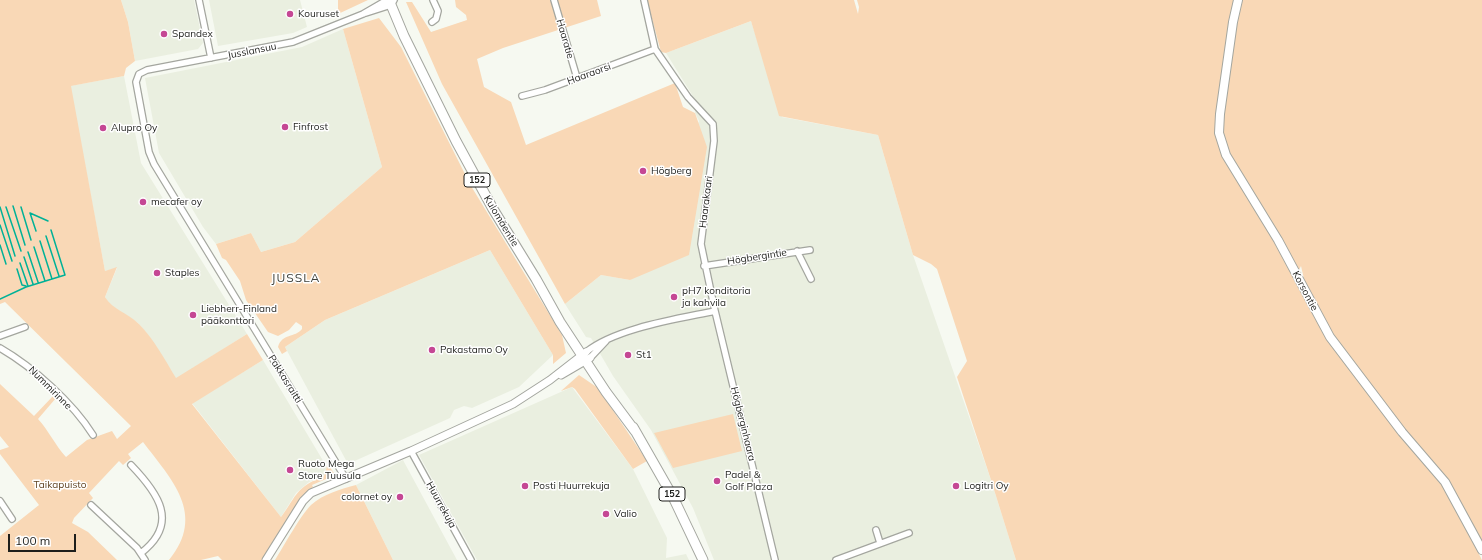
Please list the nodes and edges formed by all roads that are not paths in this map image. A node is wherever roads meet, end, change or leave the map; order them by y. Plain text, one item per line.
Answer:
1 (199, 0) edge
2 (433, 0) edge
3 (554, 0) edge
4 (644, 0) edge
5 (1238, 0) edge
6 (392, 1) edge
7 (432, 22) dead end
8 (655, 49) junction
9 (211, 58) junction
10 (139, 74) joint
11 (576, 78) junction
12 (522, 96) dead end
13 (810, 250) dead end
14 (797, 251) junction
15 (704, 266) junction
16 (811, 279) dead end
17 (715, 311) junction
18 (25, 327) dead end
19 (0, 336) edge
20 (0, 348) edge
21 (586, 357) junction
22 (93, 435) dead end
23 (411, 451) junction
24 (131, 465) dead end
25 (346, 479) junction
26 (0, 501) edge
27 (92, 505) dead end
28 (12, 518) dead end
29 (876, 530) dead end
30 (909, 532) dead end
31 (880, 543) junction
32 (1482, 550) edge
33 (141, 553) junction
34 (145, 560) edge
35 (266, 560) edge
36 (471, 560) edge
37 (703, 560) edge
38 (775, 560) edge
39 (836, 560) edge

1 - 9 street
2 - 7 street
3 - 11 street, Haaratie
4 - 8 street, Haarakaari
5 - 32 main road, Korsontie
6 - 9 street, Jusslansuu
6 - 21 main road, Kulomäentie / 152
8 - 11 street, Haaraorsi
8 - 15 street, Haarakaari
9 - 10 street, Jusslansuu
10 - 25 street, Pakkasraitti
11 - 12 street, Haaraorsi
13 - 14 street, Högbergintie
14 - 15 street, Högbergintie
14 - 16 street
15 - 17 street, Haarakaari
17 - 21 street
17 - 38 street, Högberginhaara
18 - 19 street
20 - 22 street, Nummirinne
21 - 23 street
21 - 37 main road, Kulomäentie / 152
23 - 25 street
23 - 36 street, Huurrekuja
24 - 33 street
25 - 35 street
26 - 28 street
27 - 33 street
29 - 31 street
30 - 31 street
31 - 39 street
33 - 34 street

